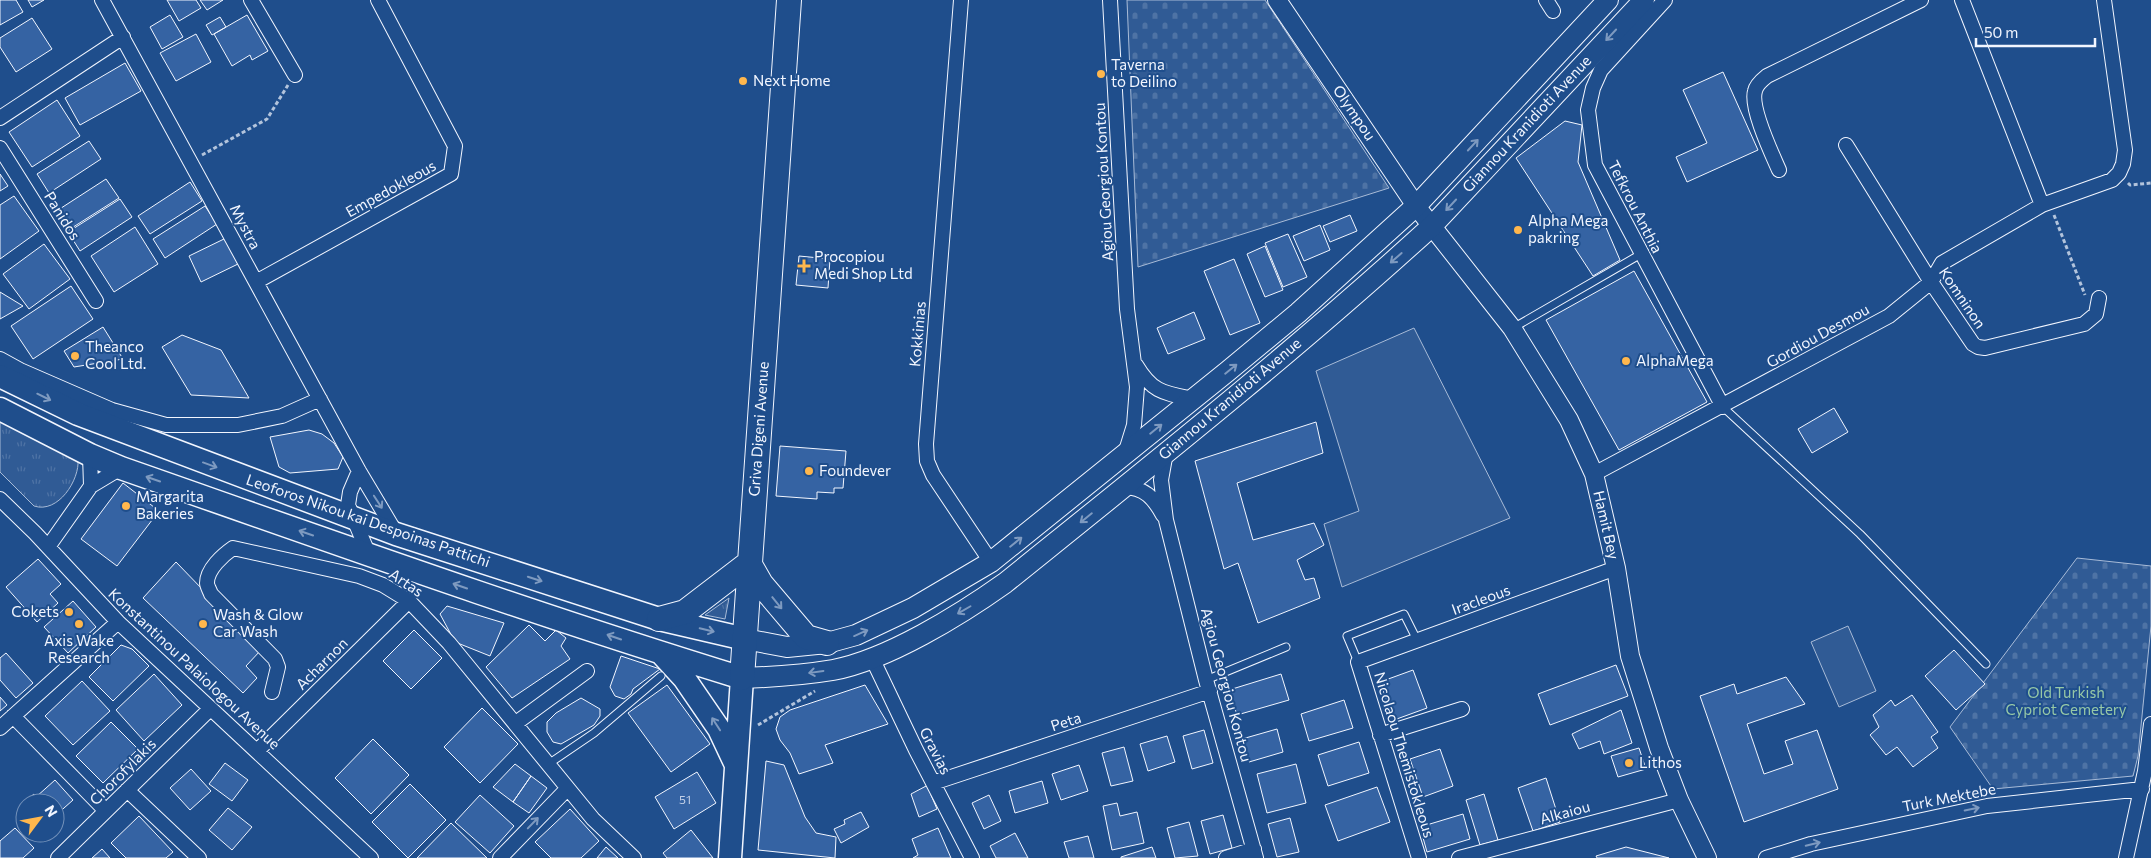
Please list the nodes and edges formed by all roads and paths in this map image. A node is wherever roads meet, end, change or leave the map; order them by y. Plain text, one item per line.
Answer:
1 (102, 0) edge
2 (251, 0) edge
3 (378, 0) edge
4 (789, 0) edge
5 (961, 0) edge
6 (1110, 0) edge
7 (1277, 0) edge
8 (1608, 0) edge
9 (1644, 0) edge
10 (1665, 0) edge
11 (1921, 0) edge
12 (1962, 0) edge
13 (2104, 0) edge
14 (123, 37) junction
15 (295, 75) joint
16 (0, 118) edge
17 (1846, 145) dead end
18 (0, 148) edge
19 (191, 161) junction
20 (1779, 170) dead end
21 (2119, 174) junction
22 (2151, 183) edge
23 (2046, 204) junction
24 (1416, 206) junction
25 (1432, 226) junction
26 (1640, 254) junction
27 (256, 282) junction
28 (1931, 282) junction
29 (96, 301) dead end
30 (2098, 302) joint
31 (1512, 328) junction
32 (0, 359) edge
33 (1134, 362) junction
34 (0, 376) edge
35 (320, 399) junction
36 (1193, 399) junction
37 (1723, 407) junction
38 (0, 409) edge
39 (1166, 452) junction
40 (1125, 454) junction
41 (90, 455) junction
42 (121, 468) junction
43 (359, 470) junction
44 (1594, 474) junction
45 (91, 486) junction
46 (1124, 487) junction
47 (0, 498) edge
48 (351, 516) junction
49 (1166, 520) junction
50 (396, 534) junction
51 (48, 547) junction
52 (369, 555) junction
53 (991, 562) junction
54 (749, 563) junction
55 (1616, 568) junction
56 (409, 601) junction
57 (659, 619) junction
58 (118, 622) junction
59 (745, 639) junction
60 (1417, 640) junction
61 (827, 644) junction
62 (1286, 648) dead end
63 (660, 653) junction
64 (872, 658) junction
65 (1358, 662) junction
66 (1986, 664) dead end
67 (587, 671) dead end
68 (661, 676) dead end
69 (742, 678) junction
70 (1208, 685) junction
71 (820, 688) dead end
72 (272, 692) dead end
73 (210, 709) junction
74 (1462, 709) dead end
75 (13, 716) junction
76 (516, 723) junction
77 (2151, 724) edge
78 (757, 725) dead end
79 (0, 728) edge
80 (1380, 735) junction
81 (257, 751) junction
82 (547, 765) junction
83 (737, 768) junction
84 (2148, 771) edge
85 (933, 783) junction
86 (567, 789) junction
87 (2142, 789) junction
88 (128, 790) junction
89 (1679, 800) junction
90 (106, 811) junction
91 (1255, 854) edge
92 (58, 858) edge
93 (199, 858) edge
94 (371, 858) edge
95 (500, 858) edge
96 (634, 858) edge
97 (730, 858) edge
98 (972, 858) edge
99 (1226, 858) edge
100 (1419, 858) edge
101 (1459, 858) edge
102 (1707, 858) edge
103 (1766, 858) edge
104 (2126, 858) edge

1 - 14 street, Mystra
2 - 15 street
3 - 27 street, Empedokleous
4 - 54 highway, Griva Digeni Avenue
5 - 53 street, Kokkinias
6 - 33 street, Agiou Georgiou Kontou
7 - 24 street, Olympou
24 -> 8 main road, Giannou Kranidioti Avenue
9 -> 25 main road, Giannou Kranidioti Avenue
10 - 26 street, Tefkrou Anthia
11 - 20 street
12 - 23 street
13 - 21 street
14 - 16 street
14 - 19 street, Mystra
15 - 19 path
17 - 28 street, Komninon
18 - 29 street, Panidos
19 - 27 street, Mystra
21 - 22 path
21 - 23 street, Gordiou Desmou
23 - 28 street, Gordiou Desmou
23 - 30 path
24 - 25 street, Olympou
36 -> 24 main road, Giannou Kranidioti Avenue
25 - 31 street, Hamit Bey
25 -> 39 main road, Giannou Kranidioti Avenue
26 - 31 lane
26 - 37 street, Tefkrou Anthia
27 - 35 street, Mystra
28 - 30 street, Komninon
28 - 37 street, Gordiou Desmou
31 - 44 street, Hamit Bey
32 - 35 street
33 - 36 street, Agiou Georgiou Kontou
33 - 40 street, Agiou Georgiou Kontou
34 -> 48 main road, Leoforos Nikou kai Despoinas Pattichi
35 - 43 street, Mystra
40 -> 36 main road, Giannou Kranidioti Avenue
37 - 44 street, Gordiou Desmou
37 - 66 lane
38 - 41 main road, Leoforos Nikou kai Despoinas Pattichi
39 - 46 main road, Giannou Kranidioti Avenue
39 - 49 street, Agiou Georgiou Kontou
53 -> 40 main road, Giannou Kranidioti Avenue
41 - 42 main road, Leoforos Nikou kai Despoinas Pattichi
41 - 45 street
42 - 45 street
52 -> 42 main road, Leoforos Nikou kai Despoinas Pattichi
43 - 48 street
43 -> 50 street, Mystra
44 - 55 street, Hamit Bey
45 - 51 street
46 - 49 street, Agiou Georgiou Kontou
46 -> 64 main road, Giannou Kranidioti Avenue
47 - 51 street, Konstantinou Palaiologou Avenue
48 - 50 main road, Leoforos Nikou kai Despoinas Pattichi
48 - 52 street
49 - 70 street, Agiou Georgiou Kontou
50 -> 57 main road, Leoforos Nikou kai Despoinas Pattichi
51 - 58 street, Konstantinou Palaiologou Avenue
63 -> 52 main road, Leoforos Nikou kai Despoinas Pattichi
61 -> 53 main road, Giannou Kranidioti Avenue
54 - 57 highway
54 - 59 highway, Griva Digeni Avenue
54 -> 61 highway
55 - 60 street, Iracleous
55 - 89 street, Hamit Bey
56 - 72 street, Artas
56 - 76 street, Artas
56 - 81 street, Acharnon
57 -> 59 main road, Leoforos Nikou kai Despoinas Pattichi
58 - 73 street, Konstantinou Palaiologou Avenue
58 - 75 street
59 - 61 main road, Giannou Kranidioti Avenue
59 - 69 highway, Griva Digeni Avenue
60 - 65 street, Iracleous
60 - 65 lane
62 - 70 lane
63 - 69 main road, Leoforos Nikou kai Despoinas Pattichi
83 -> 63 main road
64 -> 69 main road, Giannou Kranidioti Avenue
64 - 85 street, Gravias
65 - 80 street, Nicolaou Themistokleous
67 - 76 street
68 - 82 lane
69 - 83 main road, Griva Digeni Avenue
70 - 85 street, Peta
70 - 91 street, Agiou Georgiou Kontou
71 - 78 path
73 - 81 street, Konstantinou Palaiologou Avenue
73 - 88 street, Chorofylakis
74 - 80 street
75 - 79 street
75 - 90 street
76 - 82 street, Artas
77 - 84 street
80 - 100 street, Nicolaou Themistokleous
81 - 94 street, Konstantinou Palaiologou Avenue
82 - 86 street, Artas
83 - 97 main road, Griva Digeni Avenue
84 - 87 street
85 - 98 street, Gravias
95 -> 86 street
86 - 96 street, Artas
103 -> 87 street, Turk Mektebe
87 - 104 street
88 - 90 street, Chorofylakis
88 - 93 street
89 - 101 street, Alkaiou
89 - 102 street, Hamit Bey
90 - 92 street, Chorofylakis
91 - 99 street

